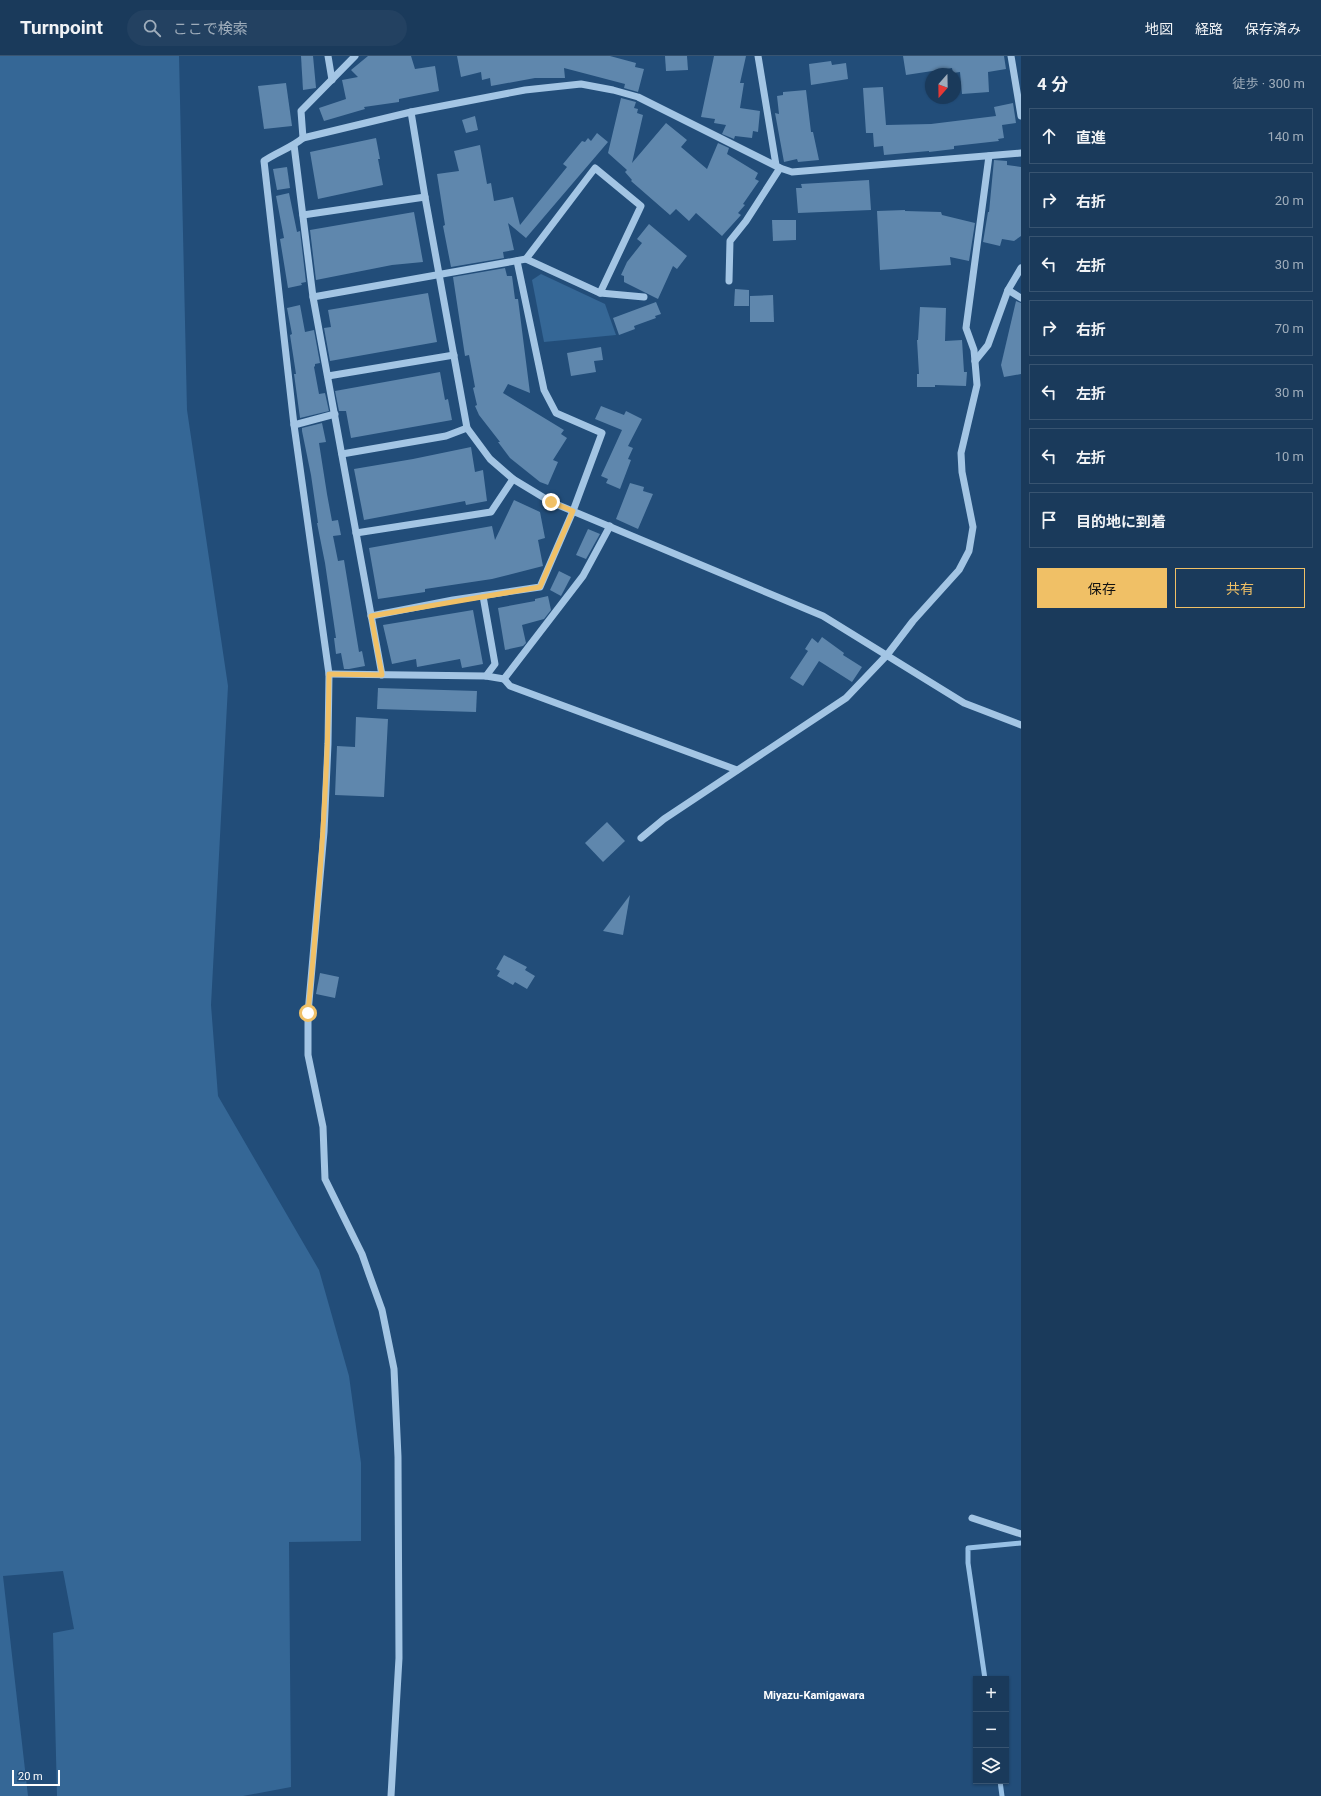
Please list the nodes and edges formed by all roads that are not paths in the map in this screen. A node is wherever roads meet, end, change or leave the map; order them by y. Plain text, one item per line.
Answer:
1 (328, 56) edge
2 (355, 56) edge
3 (758, 56) edge
4 (1011, 56) edge
5 (332, 80) junction
6 (411, 112) junction
7 (1021, 116) edge
8 (303, 138) junction
9 (294, 145) junction
10 (1021, 152) edge
11 (990, 156) junction
12 (778, 166) junction
13 (425, 197) junction
14 (303, 215) junction
15 (526, 259) junction
16 (517, 261) junction
17 (1021, 268) edge
18 (439, 275) junction
19 (729, 281) dead end
20 (1008, 290) junction
21 (600, 293) junction
22 (313, 296) junction
23 (644, 297) dead end
24 (1021, 298) edge
25 (454, 355) junction
26 (975, 361) junction
27 (328, 376) junction
28 (335, 414) junction
29 (294, 425) junction
30 (467, 428) junction
31 (342, 454) junction
32 (514, 479) junction
33 (573, 511) junction
34 (610, 526) junction
35 (356, 533) junction
36 (483, 596) junction
37 (371, 616) junction
38 (887, 656) junction
39 (329, 674) junction
40 (382, 675) junction
41 (486, 676) junction
42 (504, 679) junction
43 (1021, 725) edge
44 (737, 770) junction
45 (641, 838) dead end
46 (972, 1518) dead end
47 (1021, 1534) edge
48 (391, 1796) edge

1 - 5 street
2 - 5 street
3 - 12 street
4 - 7 street
5 - 8 street
6 - 8 street
6 - 12 street
6 - 13 street
8 - 9 street
9 - 14 street
9 - 29 street
10 - 11 street
11 - 12 street
11 - 26 street
12 - 19 street
13 - 14 street
13 - 18 street
14 - 22 street
15 - 16 street
15 - 21 street
15 - 21 street
16 - 18 street
16 - 33 street
17 - 20 street
18 - 22 street
18 - 25 street
20 - 24 street
20 - 26 street
21 - 23 street
22 - 27 street
25 - 27 street
25 - 30 street
26 - 38 street
27 - 28 street
28 - 29 street
28 - 31 street
29 - 39 street
30 - 31 street
30 - 32 street
31 - 35 street
32 - 33 street
32 - 35 street
33 - 34 street
33 - 36 street
34 - 38 street
34 - 42 street
35 - 37 street
36 - 37 street
36 - 41 street
37 - 40 street
38 - 43 street
38 - 44 street
39 - 40 street
39 - 48 street
40 - 41 street
41 - 42 street
42 - 44 street
44 - 45 street
46 - 47 street

